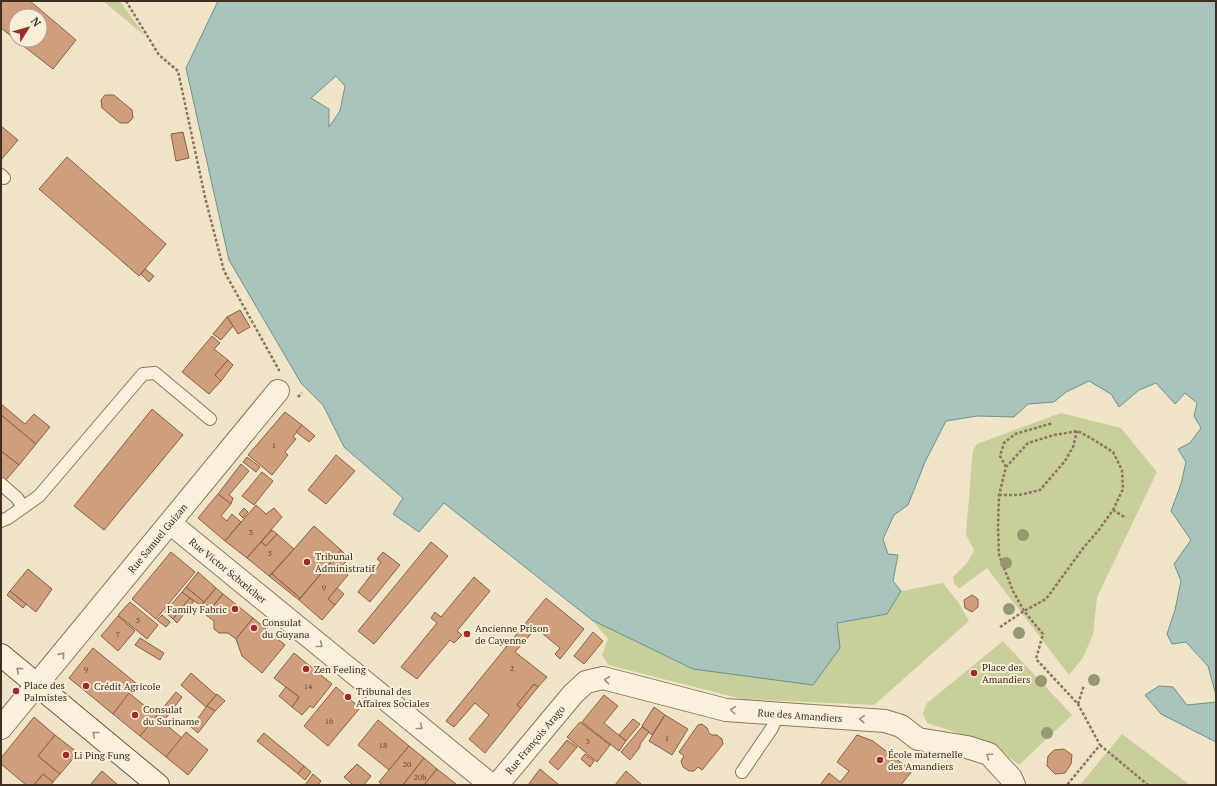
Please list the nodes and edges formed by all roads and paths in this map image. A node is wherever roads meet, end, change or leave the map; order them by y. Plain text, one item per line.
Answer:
1 (126, 1) edge
2 (277, 382) joint
3 (210, 419) dead end
4 (1054, 423) dead end
5 (1078, 431) junction
6 (1006, 467) junction
7 (1, 484) edge
8 (1000, 495) junction
9 (23, 507) junction
10 (1113, 510) junction
11 (1126, 518) dead end
12 (1, 521) edge
13 (170, 523) junction
14 (1024, 611) junction
15 (1000, 627) dead end
16 (1, 655) edge
17 (37, 685) junction
18 (1084, 685) dead end
19 (573, 694) joint
20 (1078, 704) junction
21 (778, 714) junction
22 (1, 728) edge
23 (1100, 745) junction
24 (742, 772) dead end
25 (158, 785) edge
26 (491, 785) edge
27 (498, 785) edge
28 (1014, 785) edge
29 (1067, 785) edge
30 (1148, 785) edge

1 - 2 path
2 - 13 street, Rue Samuel Guizan
3 - 9 lane
4 - 6 path
5 - 6 path
5 - 8 path
5 - 10 path
6 - 8 path
7 - 9 lane
8 - 14 path
9 - 12 lane
10 - 11 path
10 - 14 path
17 -> 13 street, Rue Samuel Guizan
13 -> 26 street, Rue Victor Schœlcher
14 - 15 path
14 - 20 path
17 -> 16 street
17 - 22 street, Rue Samuel Guizan
25 -> 17 street
18 - 20 path
21 -> 19 street, Rue des Amandiers
19 - 27 street, Rue François Arago
20 - 23 path
21 - 24 lane
28 -> 21 street, Rue des Amandiers
23 - 29 path
23 - 30 path

